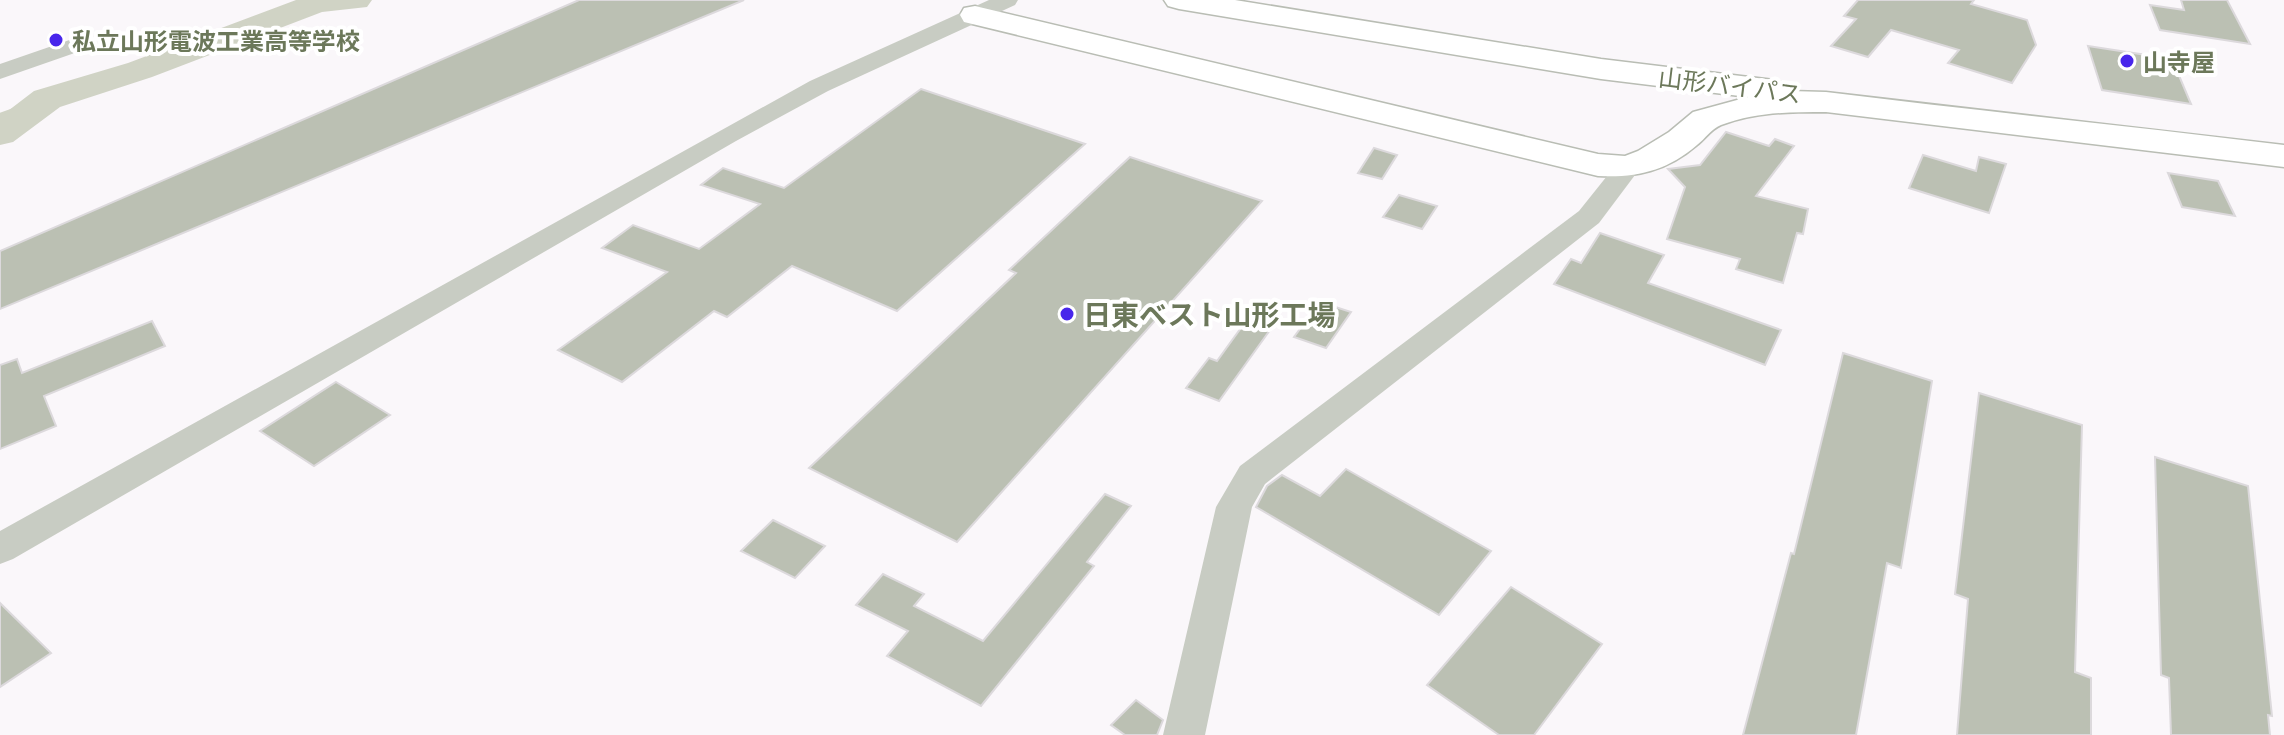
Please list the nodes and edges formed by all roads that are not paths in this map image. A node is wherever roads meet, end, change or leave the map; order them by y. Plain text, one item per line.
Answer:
1 (1007, 0) edge
2 (1179, 0) edge
3 (1247, 0) edge
4 (975, 15) junction
5 (81, 43) dead end
6 (1485, 51) junction
7 (0, 72) edge
8 (1705, 119) junction
9 (2127, 135) junction
10 (2284, 139) edge
11 (2284, 156) edge
12 (1628, 167) junction
13 (0, 549) edge
14 (1184, 735) edge

1 - 4 street
2 - 6 highway, 山形バイパス
3 - 10 highway, 山形バイパス
4 - 12 highway
4 - 13 street
5 - 7 street
6 - 8 highway
6 - 9 highway, 山形バイパス
8 - 9 highway
8 - 12 highway
9 - 11 highway, 山形バイパス
12 - 14 street

